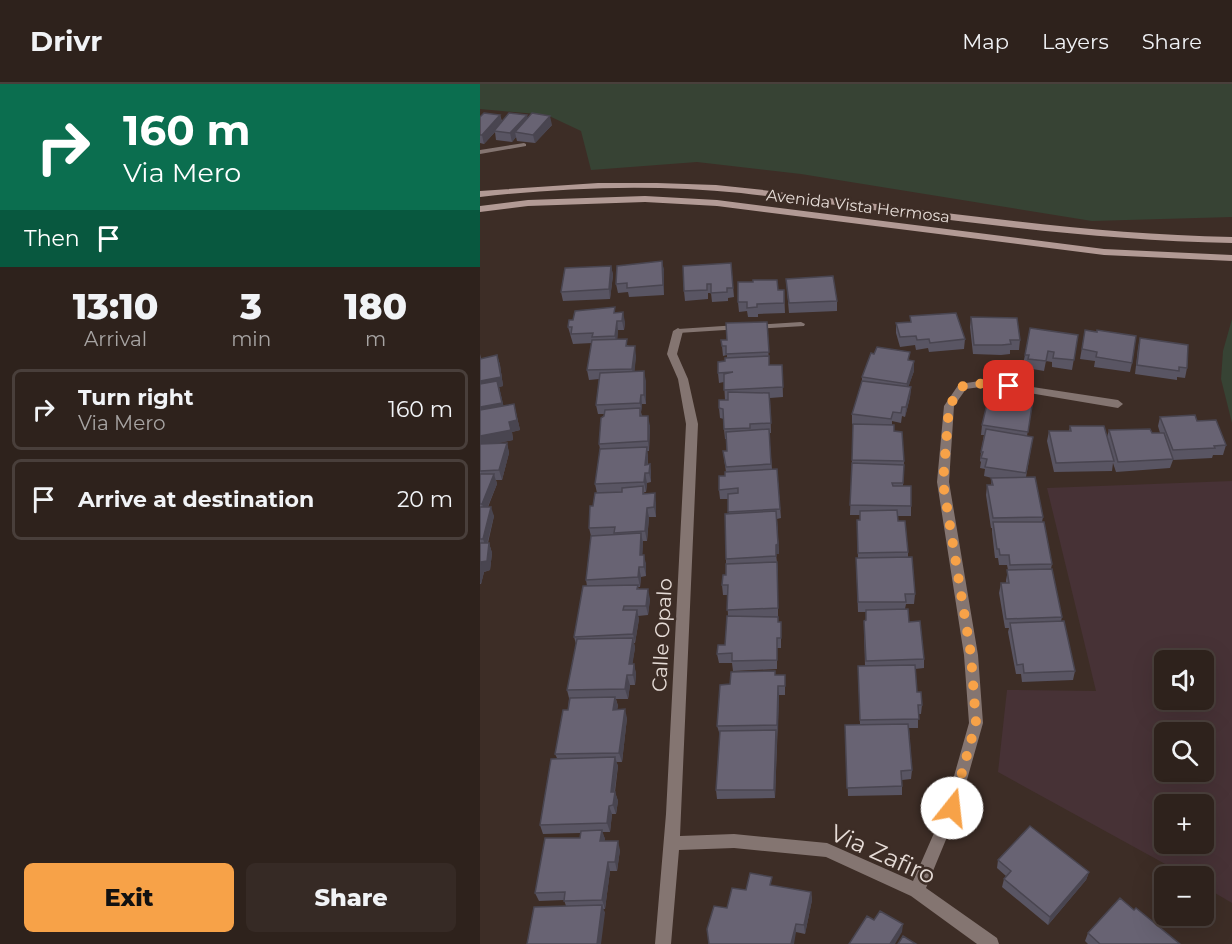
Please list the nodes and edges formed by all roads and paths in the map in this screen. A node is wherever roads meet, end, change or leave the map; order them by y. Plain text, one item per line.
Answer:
1 (524, 145) edge
2 (480, 152) edge
3 (480, 194) edge
4 (480, 209) edge
5 (1232, 240) edge
6 (1232, 258) edge
7 (801, 324) dead end
8 (678, 331) joint
9 (1118, 404) dead end
10 (672, 843) junction
11 (917, 891) junction
12 (663, 944) edge
13 (991, 944) edge

1 - 2 lane
3 - 5 main road, Avenida Vista Hermosa
4 - 6 main road, Avenida Vista Hermosa
7 - 8 lane
8 - 10 street, Calle Opalo
9 - 11 street
10 - 11 street, Via Zafiro
10 - 12 street, Calle Opalo
11 - 13 street, Via Zafiro

